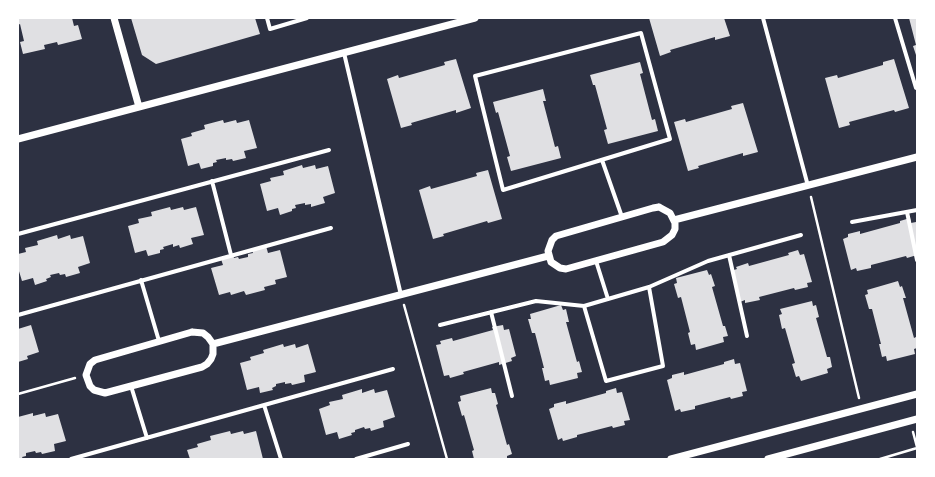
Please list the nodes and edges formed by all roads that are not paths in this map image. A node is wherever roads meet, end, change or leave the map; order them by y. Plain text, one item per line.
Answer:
1 (114, 18) edge
2 (267, 18) edge
3 (307, 18) edge
4 (475, 18) edge
5 (763, 18) edge
6 (895, 18) edge
7 (344, 53) junction
8 (917, 88) edge
9 (139, 108) junction
10 (18, 139) edge
11 (329, 150) dead end
12 (917, 157) edge
13 (602, 160) junction
14 (212, 182) junction
15 (808, 186) junction
16 (917, 210) edge
17 (907, 212) junction
18 (622, 217) junction
19 (674, 220) junction
20 (852, 222) dead end
21 (332, 228) dead end
22 (18, 234) edge
23 (801, 235) dead end
24 (231, 255) junction
25 (729, 255) junction
26 (548, 256) junction
27 (917, 260) edge
28 (596, 261) junction
29 (141, 280) junction
30 (649, 287) junction
31 (401, 295) junction
32 (608, 299) junction
33 (584, 306) junction
34 (491, 312) junction
35 (18, 315) edge
36 (440, 325) dead end
37 (747, 336) dead end
38 (159, 342) junction
39 (213, 344) junction
40 (393, 369) dead end
41 (131, 386) junction
42 (917, 394) edge
43 (512, 396) dead end
44 (264, 405) junction
45 (917, 419) edge
46 (147, 438) junction
47 (408, 444) dead end
48 (71, 459) edge
49 (281, 459) edge
50 (356, 459) edge
51 (671, 459) edge
52 (768, 459) edge

1 - 9 street
2 - 3 street
4 - 7 street
5 - 15 street
6 - 8 street
7 - 9 street
7 - 31 street
9 - 10 street
11 - 14 street
12 - 15 street
13 - 13 street
13 - 18 street
14 - 22 street
14 - 24 street
15 - 19 street
16 - 17 street
17 - 20 street
17 - 27 street
18 - 19 street
18 - 26 street
19 - 28 street
21 - 24 street
23 - 25 street
24 - 29 street
25 - 30 street
25 - 37 street
26 - 28 street
26 - 31 street
28 - 32 street
29 - 35 street
29 - 38 street
30 - 32 street
30 - 33 street
31 - 39 street
32 - 33 street
33 - 34 street
34 - 36 street
34 - 43 street
38 - 39 street
38 - 41 street
39 - 41 street
40 - 44 street
41 - 46 street
42 - 51 street
44 - 46 street
44 - 49 street
45 - 52 street
46 - 48 street
47 - 50 street

